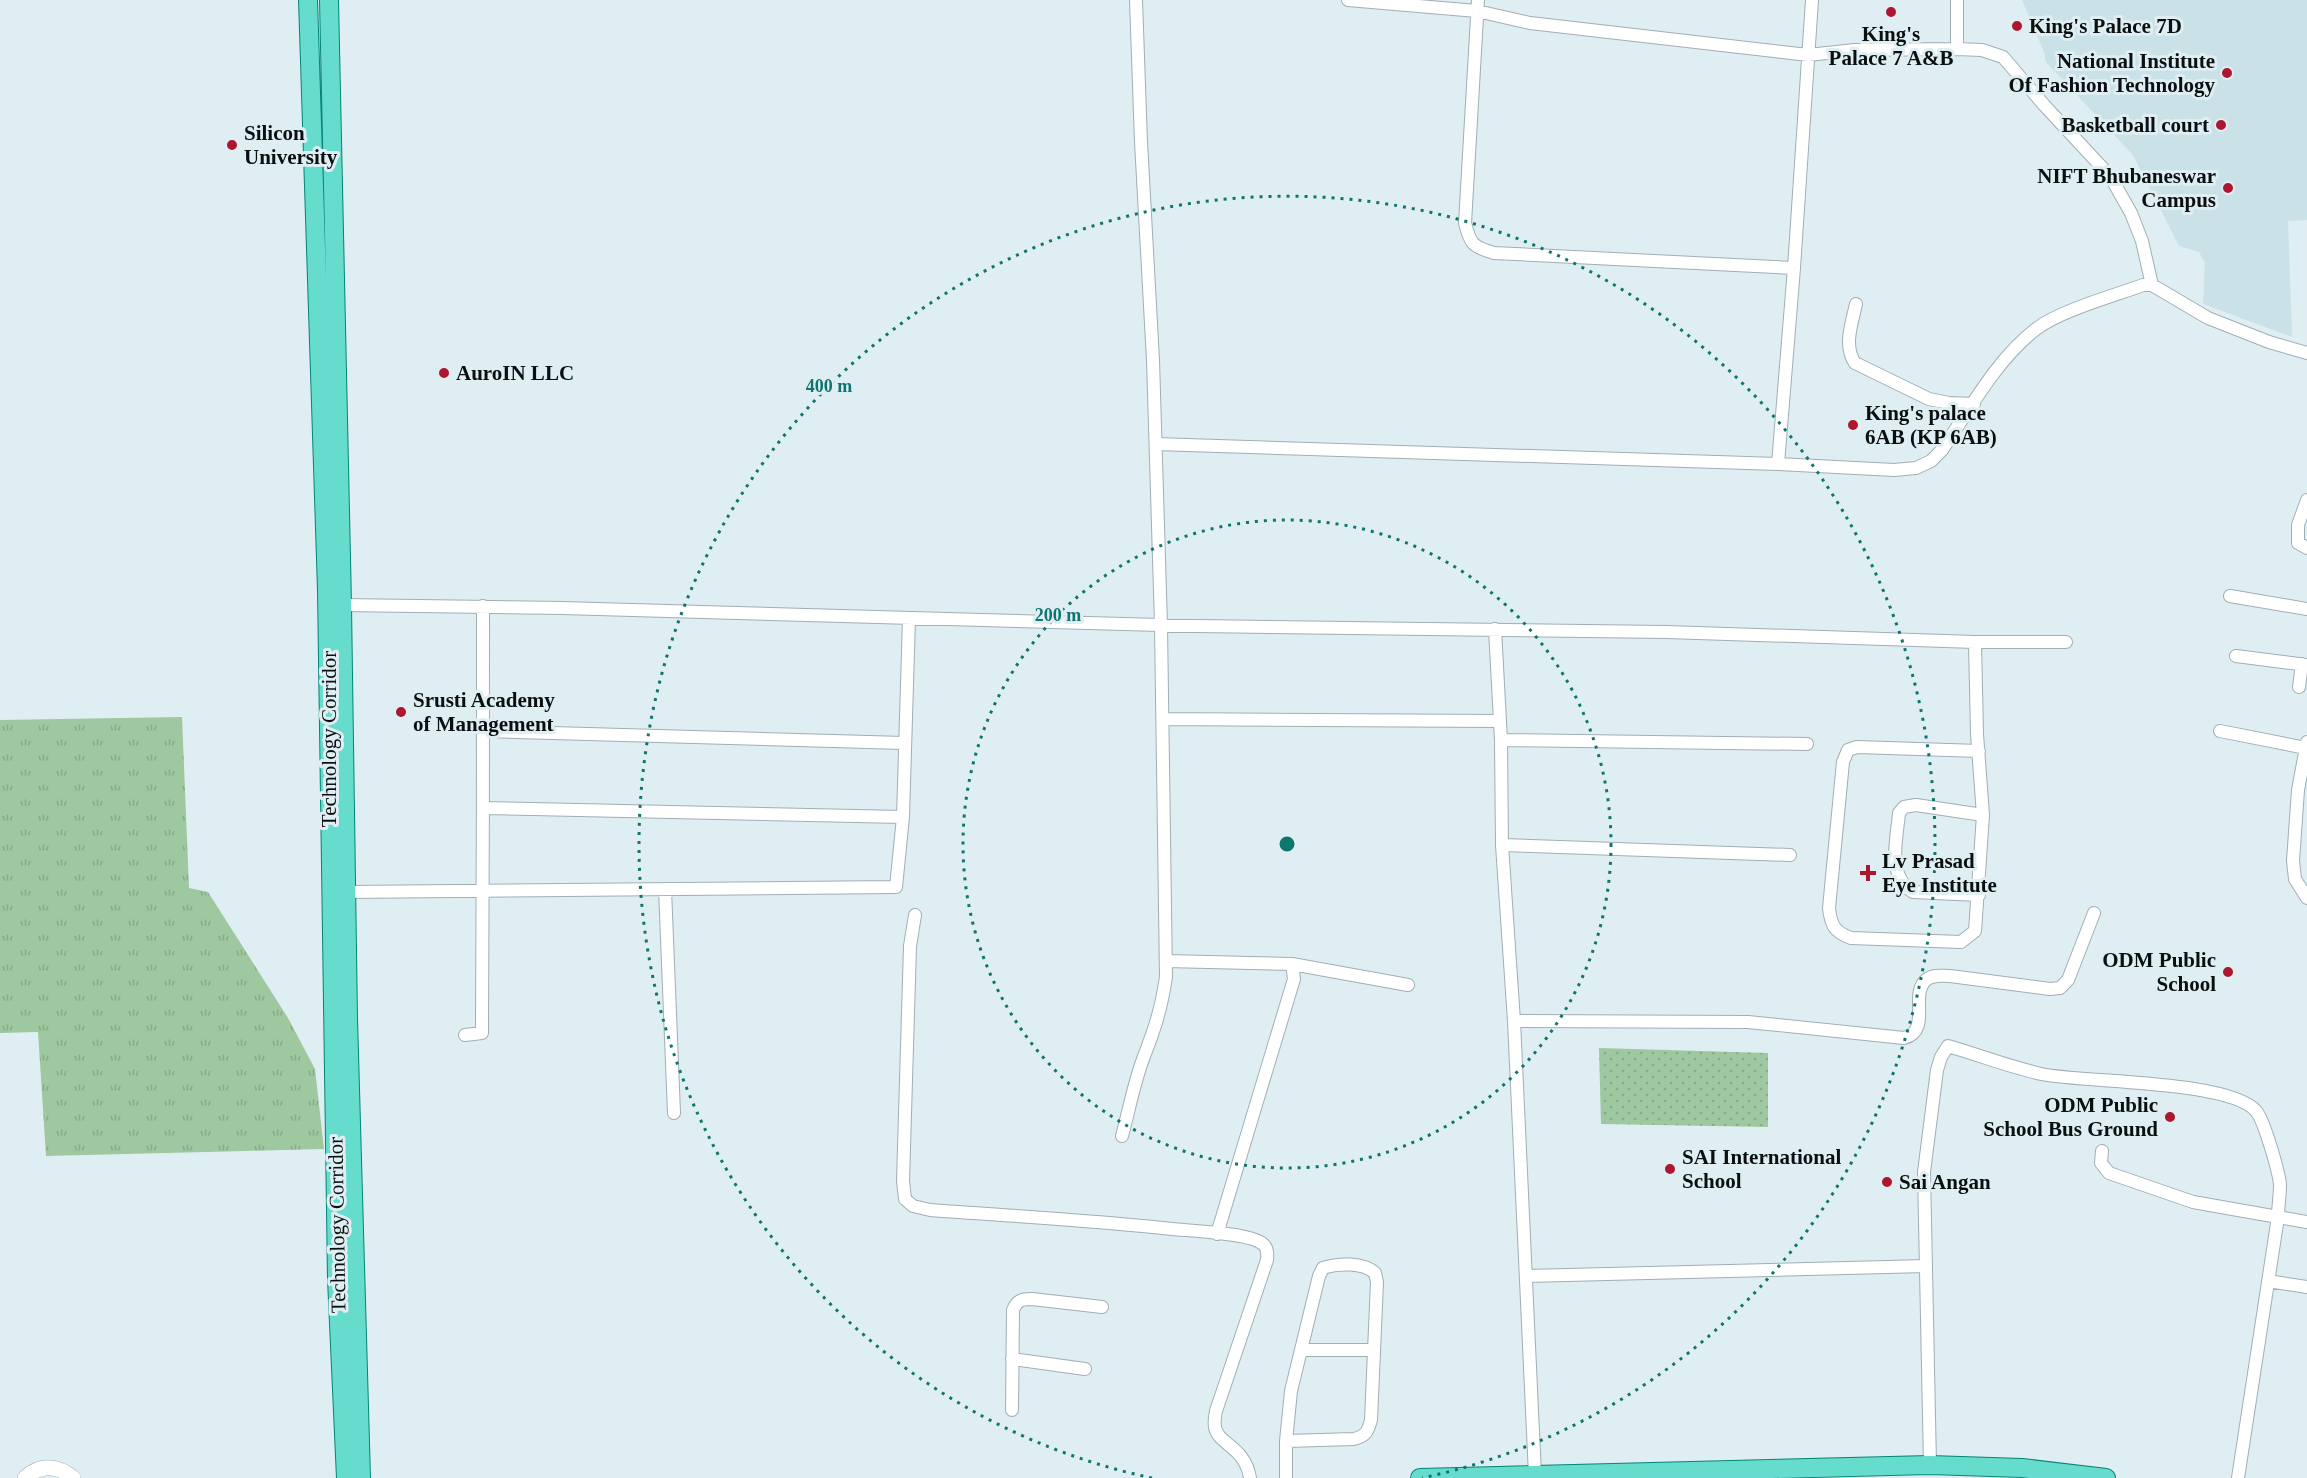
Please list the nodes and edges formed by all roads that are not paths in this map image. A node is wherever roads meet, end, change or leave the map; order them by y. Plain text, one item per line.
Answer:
1 (308, 0) edge
2 (329, 0) edge
3 (1136, 0) edge
4 (1348, 0) edge
5 (1812, 0) edge
6 (1957, 0) edge
7 (1477, 6) edge
8 (1957, 49) junction
9 (1808, 55) junction
10 (1794, 268) junction
11 (2152, 285) junction
12 (1856, 304) dead end
13 (2307, 353) edge
14 (1974, 404) junction
15 (1156, 444) junction
16 (1778, 464) junction
17 (2307, 500) edge
18 (2307, 548) edge
19 (2230, 596) dead end
20 (342, 605) junction
21 (483, 606) junction
22 (2307, 609) edge
23 (909, 618) junction
24 (1161, 624) junction
25 (1495, 629) junction
26 (1975, 642) junction
27 (2066, 642) dead end
28 (2235, 656) dead end
29 (2305, 665) edge
30 (2299, 687) dead end
31 (1163, 718) junction
32 (1500, 721) junction
33 (2220, 730) dead end
34 (484, 731) junction
35 (1502, 740) junction
36 (904, 743) junction
37 (1807, 744) dead end
38 (2307, 745) edge
39 (1979, 751) junction
40 (485, 808) junction
41 (1983, 815) junction
42 (903, 817) junction
43 (337, 836) junction
44 (1502, 845) junction
45 (1790, 855) dead end
46 (665, 889) junction
47 (346, 892) junction
48 (482, 892) junction
49 (1978, 895) junction
50 (2307, 898) edge
51 (2094, 913) dead end
52 (915, 915) dead end
53 (1166, 961) junction
54 (1292, 964) junction
55 (1408, 985) dead end
56 (1514, 1021) junction
57 (465, 1035) dead end
58 (674, 1113) dead end
59 (1122, 1136) dead end
60 (2102, 1151) dead end
61 (2278, 1217) junction
62 (2307, 1222) edge
63 (1217, 1234) junction
64 (1926, 1266) junction
65 (1526, 1276) junction
66 (2268, 1281) junction
67 (2307, 1287) edge
68 (1102, 1307) dead end
69 (1301, 1350) junction
70 (1374, 1350) junction
71 (1012, 1359) junction
72 (1085, 1369) dead end
73 (1012, 1410) dead end
74 (1286, 1441) junction
75 (1930, 1465) junction
76 (1813, 1473) edge
77 (1535, 1475) junction
78 (25, 1478) edge
79 (73, 1478) edge
80 (346, 1478) edge
81 (361, 1478) edge
82 (1250, 1478) edge
83 (1286, 1478) edge
84 (1420, 1478) edge
85 (1441, 1478) edge
86 (2106, 1478) edge
87 (2238, 1478) edge

1 - 43 main road, Technology Corridor
2 - 20 main road
3 - 15 street
4 - 7 street
5 - 9 street
6 - 8 street
7 - 9 street
7 - 10 street
8 - 9 street
8 - 11 street
9 - 10 street
10 - 16 street
11 - 13 street
11 - 14 street
12 - 14 street
14 - 16 street
15 - 16 street
15 - 24 street
17 - 18 street
19 - 22 street
20 - 21 street
20 - 43 main road
21 - 23 street
21 - 34 street
23 - 24 street
23 - 36 street
24 - 25 street
24 - 31 street
25 - 26 street
25 - 32 street
26 - 27 street
26 - 39 street
28 - 29 street
29 - 30 street
31 - 32 street
31 - 53 street
32 - 35 street
33 - 38 street
34 - 36 street
34 - 40 street
35 - 37 street
35 - 44 street
36 - 42 street
38 - 50 street
39 - 41 street
39 - 49 street
40 - 42 street
40 - 48 street
41 - 49 street
41 - 49 street
42 - 46 street
43 - 47 main road
43 - 80 main road, Technology Corridor
44 - 45 street
44 - 56 street
46 - 48 street
46 - 58 street
47 - 48 street
47 - 81 main road
48 - 57 street
51 - 56 street
52 - 63 street
53 - 54 street
53 - 59 street
54 - 55 street
54 - 63 street
56 - 65 street
60 - 61 street
61 - 62 street
61 - 64 street
61 - 66 street
63 - 82 street
64 - 65 street
64 - 75 street
65 - 77 street
66 - 67 street
66 - 87 street
68 - 71 street
69 - 70 street
69 - 70 street
69 - 74 street
70 - 74 street
71 - 72 street
71 - 73 street
74 - 83 street
75 - 76 main road
75 - 86 main road
76 - 77 main road
77 - 85 main road
78 - 79 street
84 - 85 main road

